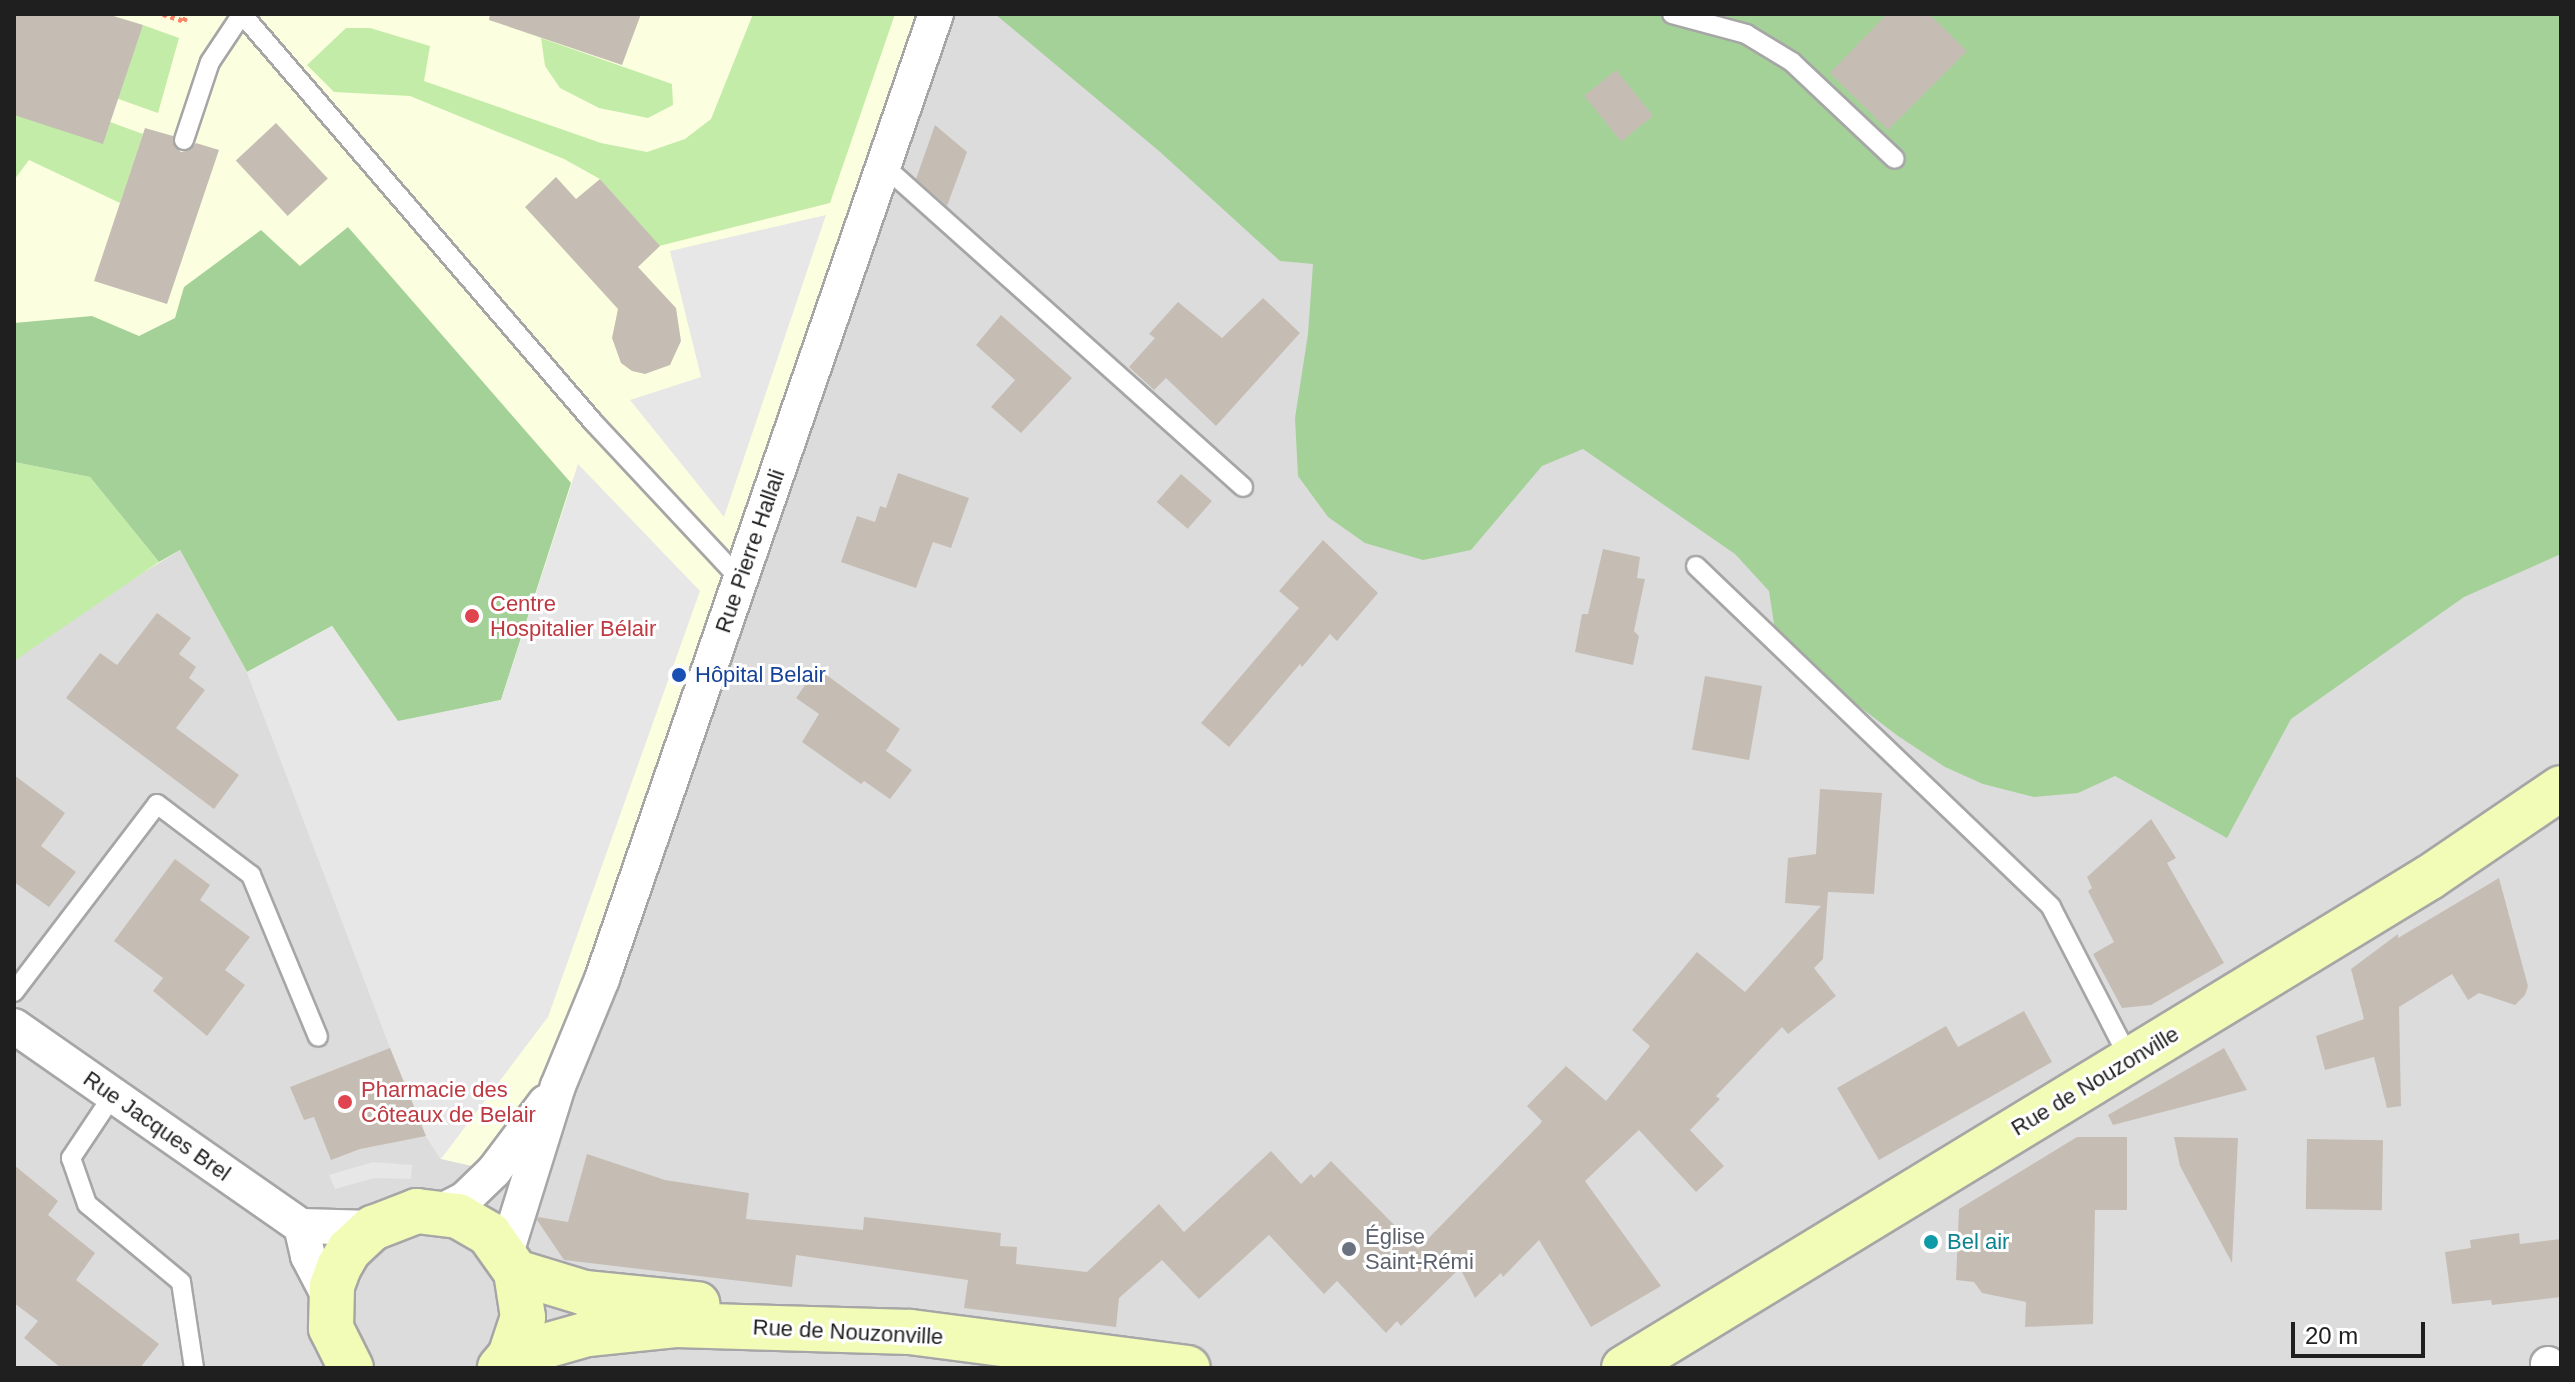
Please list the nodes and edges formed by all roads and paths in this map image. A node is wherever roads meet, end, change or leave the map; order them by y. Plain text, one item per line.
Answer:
1 (163, 14) edge
2 (187, 14) edge
3 (242, 14) edge
4 (936, 14) edge
5 (1672, 14) edge
6 (184, 140) dead end
7 (1895, 159) dead end
8 (883, 165) junction
9 (1243, 487) dead end
10 (1696, 566) dead end
11 (741, 580) junction
12 (2561, 788) edge
13 (14, 992) edge
14 (14, 1026) edge
15 (318, 1037) dead end
16 (2130, 1060) junction
17 (558, 1086) junction
18 (113, 1095) junction
19 (436, 1214) junction
20 (301, 1226) junction
21 (373, 1228) junction
22 (511, 1263) junction
23 (332, 1302) junction
24 (910, 1332) junction
25 (505, 1362) edge
26 (194, 1368) edge
27 (351, 1368) edge
28 (1188, 1368) edge
29 (1624, 1368) edge

1 - 2 path
3 - 6 lane
3 - 11 lane
4 - 8 street, Rue Pierre Hallali
5 - 7 lane
8 - 9 lane
8 - 11 street, Rue Pierre Hallali
10 - 16 lane
11 - 17 street, Rue Pierre Hallali
12 - 16 main road, Rue de Nouzonville
13 - 15 lane
14 - 18 street, Rue Jacques Brel
16 - 29 main road, Rue de Nouzonville
17 - 19 street, Rue Pierre Hallali
17 - 22 street, Rue Pierre Hallali
18 - 20 street, Rue Jacques Brel
18 - 26 lane
19 - 21 main road
19 - 22 main road
20 - 21 street
20 - 23 street
21 - 23 main road
22 - 24 main road
22 - 25 main road, Rue de Nouzonville
23 - 27 main road
24 - 25 main road, Rue de Nouzonville
24 - 28 main road, Rue de Nouzonville

